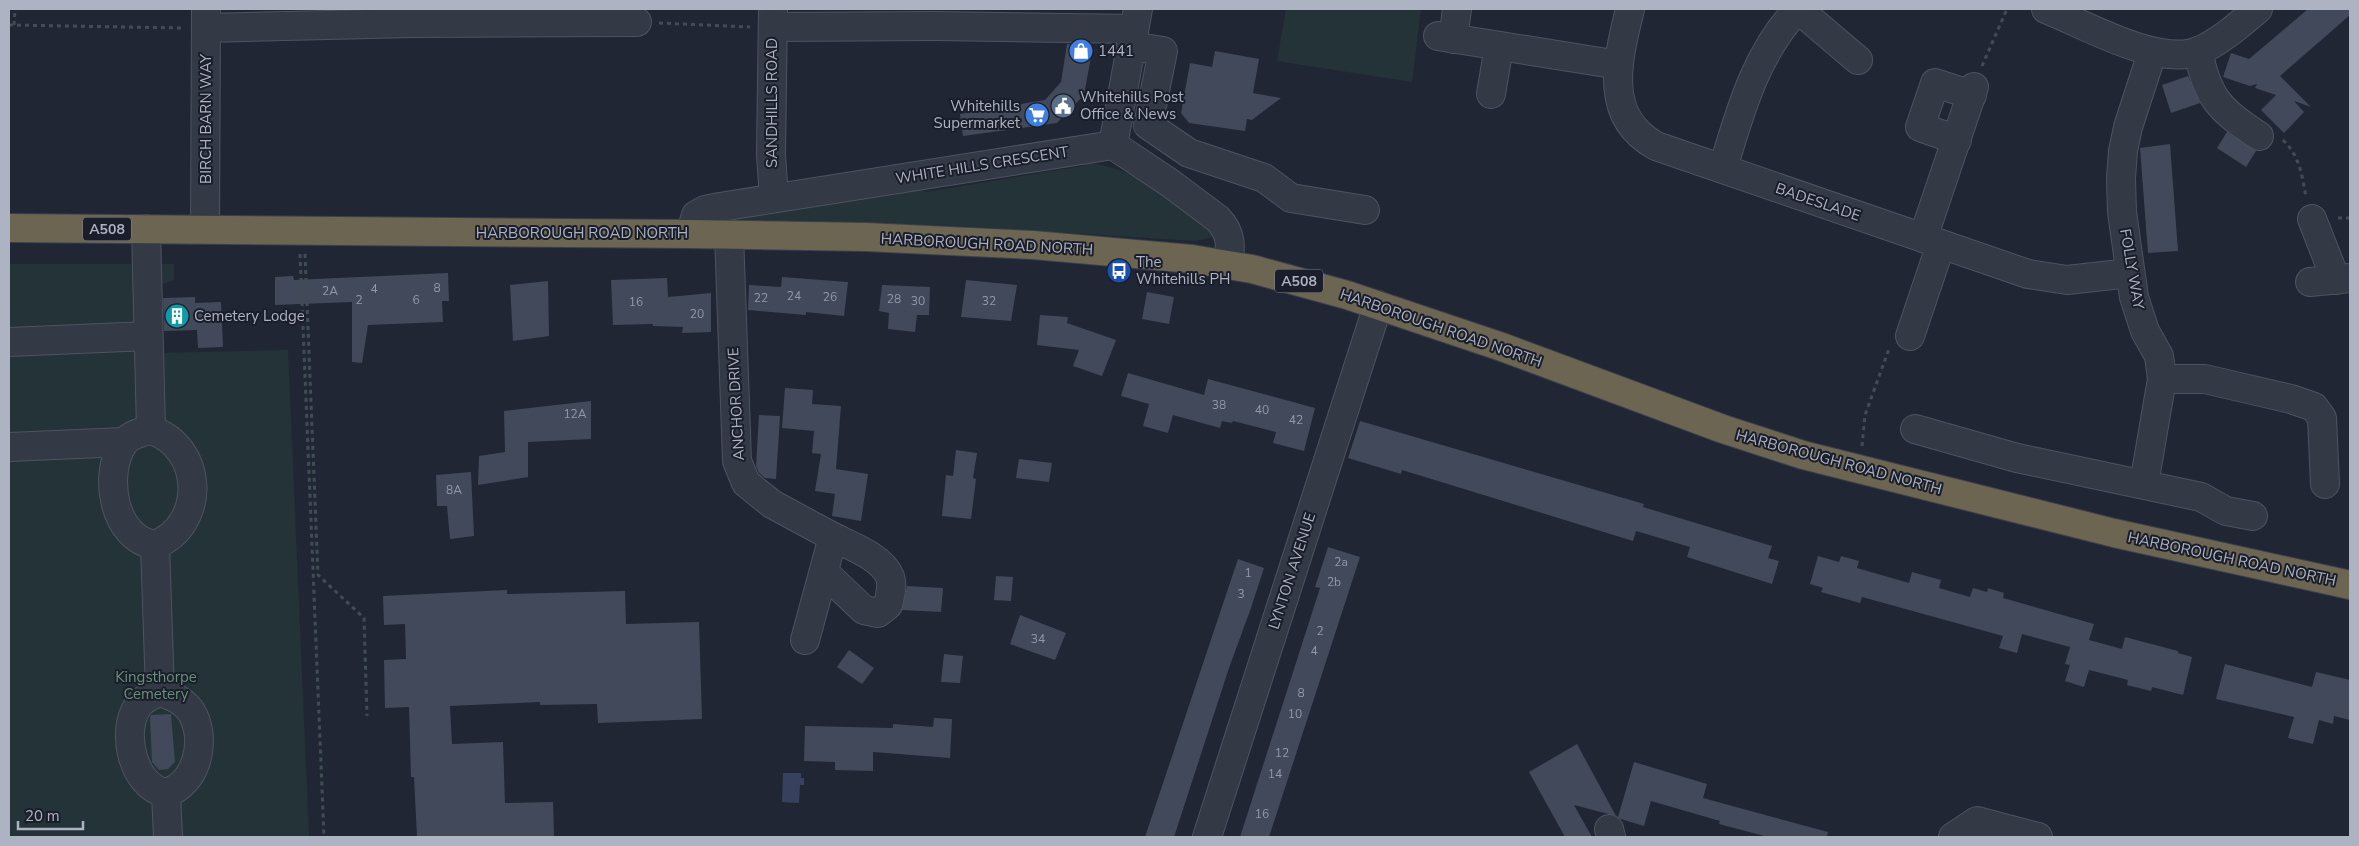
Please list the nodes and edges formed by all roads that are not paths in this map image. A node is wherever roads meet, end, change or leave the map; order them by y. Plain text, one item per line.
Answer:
1 (1457, 9) edge
2 (1630, 9) edge
3 (1798, 9) edge
4 (2046, 9) edge
5 (2258, 9) edge
6 (206, 18) edge
7 (773, 18) edge
8 (946, 18) edge
9 (637, 22) road end
10 (1135, 28) edge
11 (1499, 46) junction
12 (2198, 51) junction
13 (2152, 53) junction
14 (1858, 60) dead end
15 (1619, 65) junction
16 (1491, 94) dead end
17 (1148, 126) junction
18 (2259, 136) dead end
19 (1957, 140) junction
20 (1113, 145) junction
21 (1724, 168) junction
22 (774, 198) junction
23 (1365, 210) dead end
24 (2312, 219) dead end
25 (9, 228) edge
26 (146, 229) junction
27 (205, 230) junction
28 (690, 234) junction
29 (729, 234) junction
30 (1932, 241) junction
31 (1228, 265) junction
32 (2130, 274) junction
33 (2332, 280) edge
34 (1378, 305) junction
35 (148, 336) junction
36 (1910, 336) dead end
37 (9, 342) edge
38 (2162, 379) junction
39 (1915, 429) dead end
40 (151, 430) junction
41 (124, 442) junction
42 (9, 447) edge
43 (2144, 484) junction
44 (2325, 484) dead end
45 (2253, 516) dead end
46 (833, 537) junction
47 (155, 545) junction
48 (824, 572) junction
49 (2350, 585) edge
50 (805, 640) dead end
51 (160, 692) junction
52 (166, 793) junction
53 (168, 837) edge
54 (1207, 837) edge
55 (1953, 837) edge
56 (2038, 837) edge

1 - 11 street
2 - 15 street, BADESLADE
3 - 14 street
3 - 21 street
4 - 13 street
5 - 12 street
6 - 9 street
6 - 27 street, BIRCH BARN WAY
7 - 8 street
7 - 22 street, SANDHILLS ROAD
8 - 10 street
10 - 17 street
10 - 20 street
11 - 15 street
11 - 16 street
12 - 13 street
12 - 18 street
13 - 32 street, FOLLY WAY
15 - 21 street, BADESLADE
17 - 20 street, WHITE HILLS CRESCENT
17 - 23 street
19 - 19 street
19 - 30 street
20 - 22 street, WHITE HILLS CRESCENT
20 - 31 street
21 - 30 street, BADESLADE
22 - 28 street, WHITE HILLS CRESCENT
24 - 33 street
25 - 26 highway, A508
26 - 27 highway, A508
26 - 35 street
27 - 28 highway, HARBOROUGH ROAD NORTH / A508
28 - 29 highway, HARBOROUGH ROAD NORTH / A508
29 - 31 highway, HARBOROUGH ROAD NORTH / A508
29 - 46 street, ANCHOR DRIVE
30 - 32 street, BADESLADE
30 - 36 street
31 - 34 highway, HARBOROUGH ROAD NORTH / A508
32 - 38 street, FOLLY WAY
34 - 49 highway, HARBOROUGH ROAD NORTH / A508
34 - 54 street, LYNTON AVENUE
35 - 37 street
35 - 40 street
38 - 43 street, FOLLY WAY
38 - 44 street
39 - 43 street
40 - 41 street
40 - 47 street
41 - 42 street
41 - 47 street
43 - 45 street
46 - 48 street
46 - 48 street, ANCHOR DRIVE
47 - 51 street
48 - 50 street
51 - 52 street
51 - 52 street
52 - 53 street
55 - 56 street

